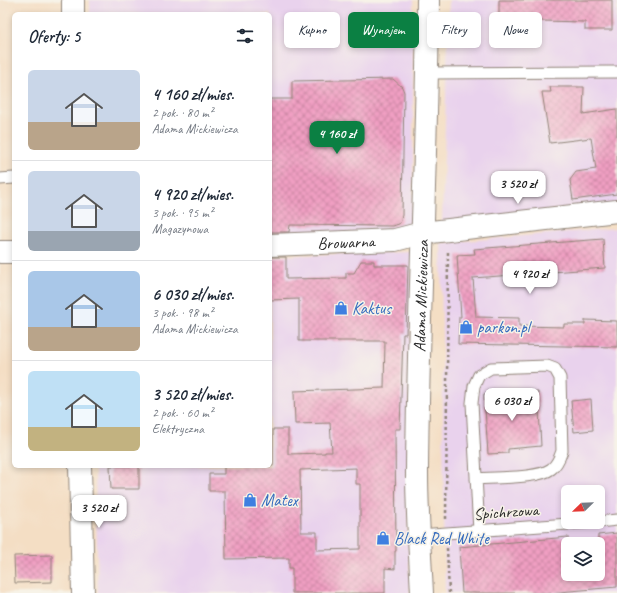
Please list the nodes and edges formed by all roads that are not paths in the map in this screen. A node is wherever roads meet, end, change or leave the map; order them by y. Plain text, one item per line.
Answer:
1 (73, 0) edge
2 (428, 0) edge
3 (73, 12) edge
4 (617, 72) edge
5 (428, 73) junction
6 (12, 178) edge
7 (0, 179) edge
8 (617, 212) edge
9 (422, 233) junction
10 (272, 245) edge
11 (0, 252) edge
12 (12, 252) edge
13 (80, 468) edge
14 (476, 479) junction
15 (617, 520) edge
16 (605, 521) edge
17 (561, 525) edge
18 (479, 531) junction
19 (419, 535) junction
20 (83, 593) edge
21 (422, 593) edge

1 - 3 street
2 - 5 street, Adama Mickiewicza
4 - 5 lane
5 - 9 street, Adama Mickiewicza
6 - 7 lane
8 - 9 street, Browarna
9 - 10 street, Browarna
9 - 19 street, Adama Mickiewicza
11 - 12 street
13 - 20 street
14 - 14 lane
14 - 18 lane
15 - 16 lane, Spichrzowa
17 - 18 lane, Spichrzowa
18 - 19 lane, Spichrzowa
19 - 21 street, Adama Mickiewicza

